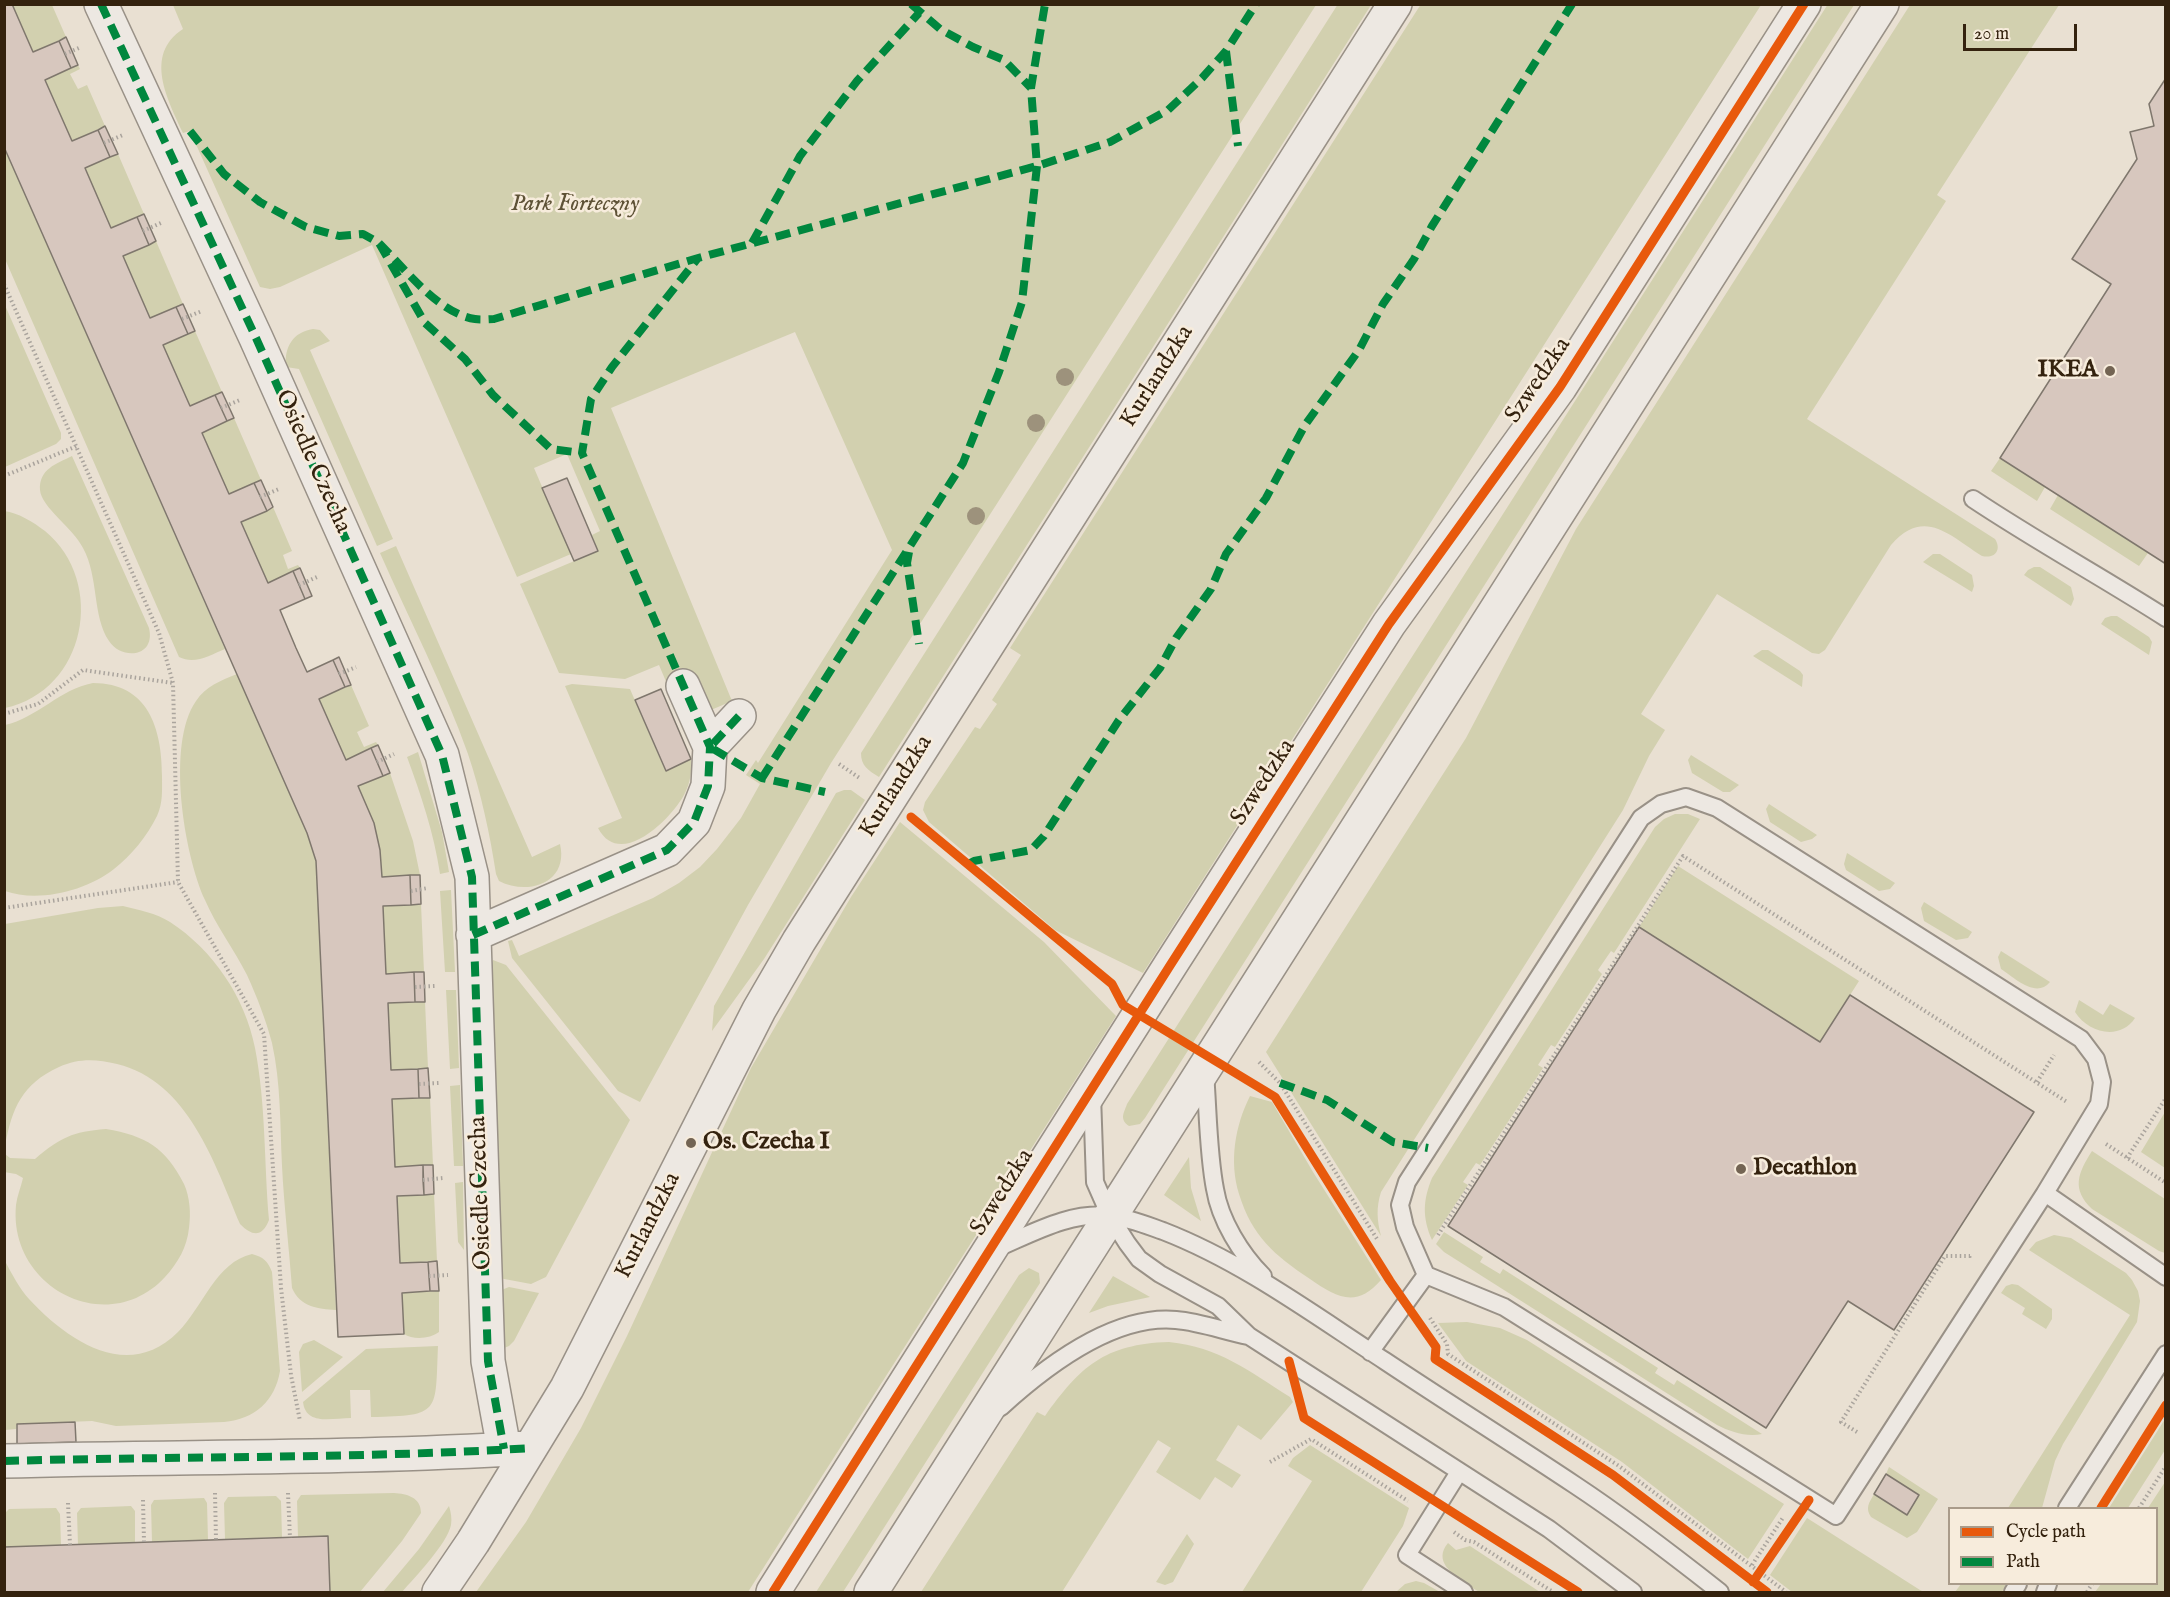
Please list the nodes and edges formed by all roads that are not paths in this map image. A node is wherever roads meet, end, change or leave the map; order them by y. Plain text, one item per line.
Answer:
1 (101, 4) edge
2 (1395, 4) edge
3 (1804, 4) edge
4 (1882, 4) edge
5 (1973, 499) dead end
6 (2166, 618) edge
7 (683, 686) dead end
8 (739, 716) dead end
9 (710, 747) junction
10 (473, 935) junction
11 (1205, 1070) junction
12 (1092, 1088) junction
13 (2045, 1193) junction
14 (1110, 1216) junction
15 (990, 1252) junction
16 (1423, 1269) junction
17 (2166, 1277) edge
18 (1280, 1293) junction
19 (1249, 1336) junction
20 (1370, 1352) junction
21 (2166, 1354) edge
22 (973, 1433) junction
23 (517, 1449) junction
24 (4, 1461) edge
25 (1459, 1472) junction
26 (2071, 1505) edge
27 (439, 1593) edge
28 (773, 1593) edge
29 (871, 1593) edge
30 (1464, 1593) edge
31 (1633, 1593) edge
32 (1720, 1593) edge

1 - 10 street, Osiedle Czecha
2 - 23 street, Kurlandzka
3 - 12 street, Szwedzka
4 - 11 street
5 - 6 lane
7 - 9 street
8 - 9 street
9 - 10 street
10 - 23 street, Osiedle Czecha
11 - 14 street
11 - 18 lane
12 - 14 lane
12 - 15 street, Szwedzka
13 - 16 lane
13 - 16 lane
13 - 17 lane
14 - 15 lane
14 - 18 lane
14 - 19 lane
14 - 22 street
15 - 28 street, Szwedzka
16 - 20 lane
18 - 20 lane
19 - 22 lane
19 - 25 lane
20 - 32 lane
21 - 26 lane
22 - 29 street
23 - 24 street
23 - 27 street, Kurlandzka
25 - 30 lane
25 - 31 lane

